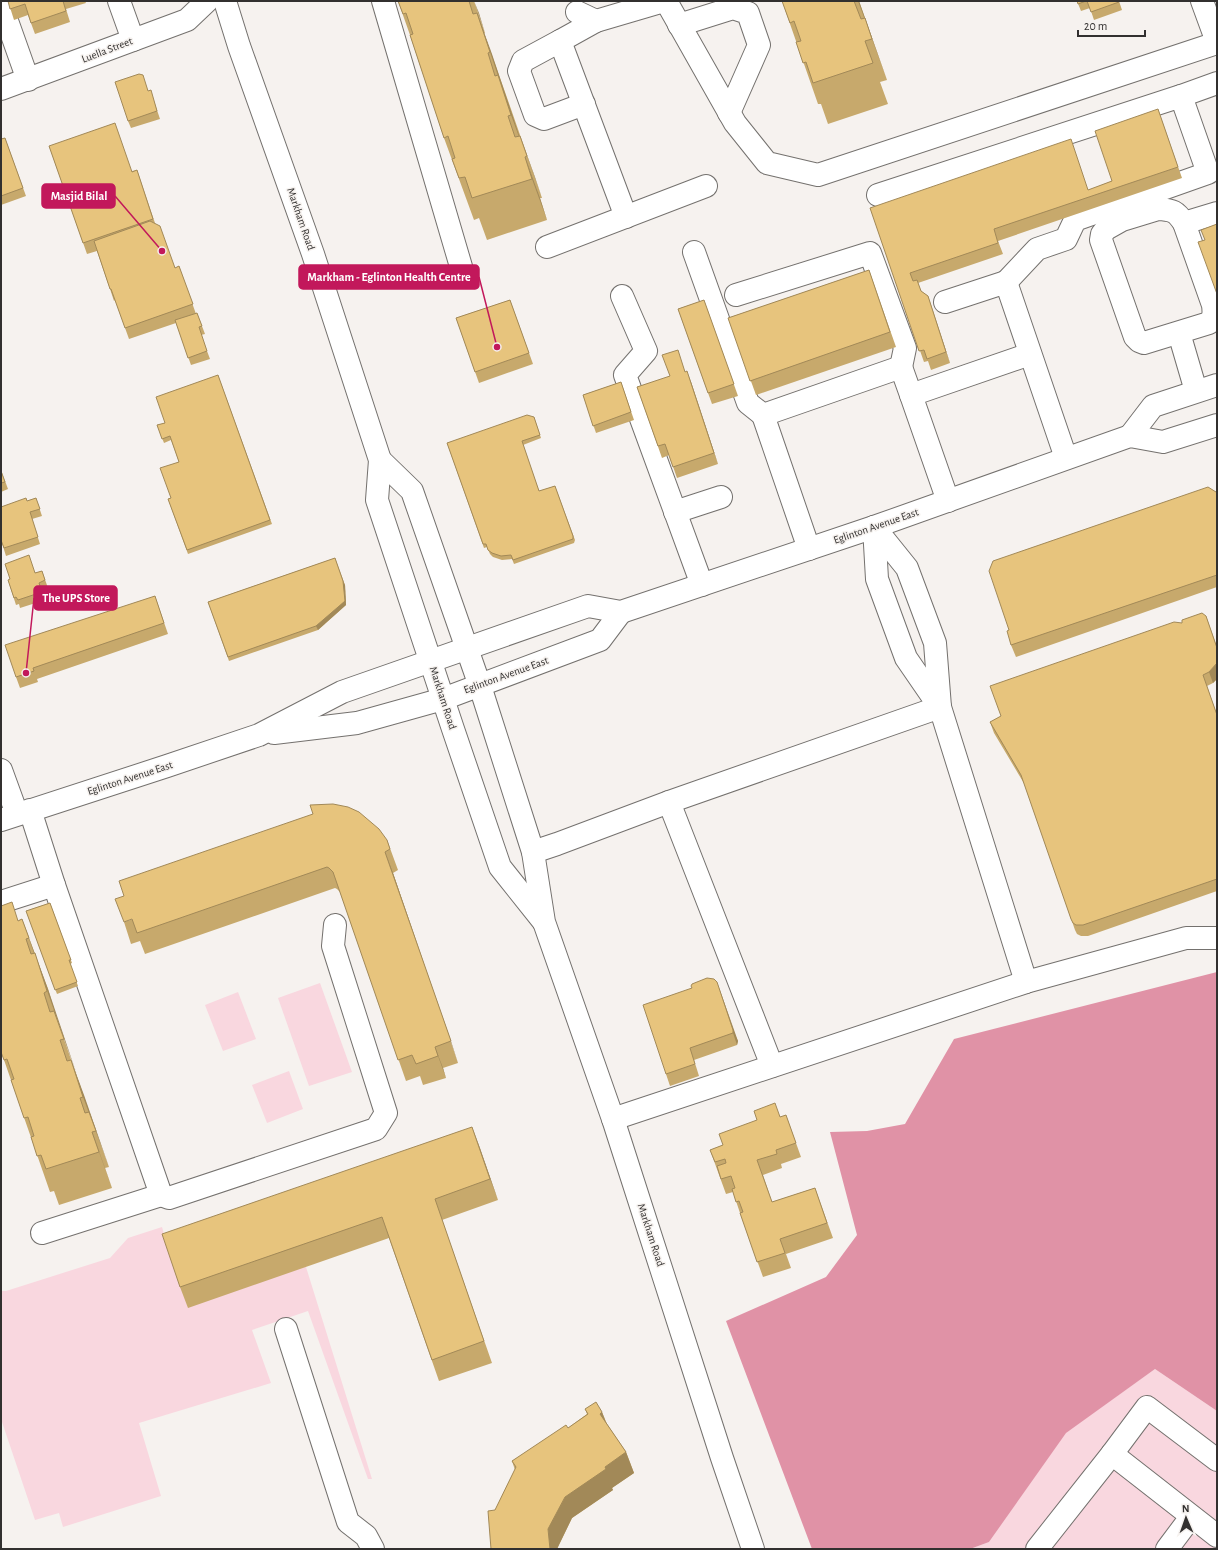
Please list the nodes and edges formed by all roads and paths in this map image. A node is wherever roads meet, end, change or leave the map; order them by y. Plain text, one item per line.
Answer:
1 (119, 1) edge
2 (208, 1) edge
3 (225, 1) edge
4 (383, 1) edge
5 (665, 1) edge
6 (1202, 1) edge
7 (1, 4) edge
8 (679, 25) junction
9 (133, 40) junction
10 (560, 41) junction
11 (1217, 42) edge
12 (28, 80) junction
13 (1217, 83) edge
14 (1, 89) edge
15 (1181, 96) junction
16 (584, 104) junction
17 (729, 113) junction
18 (1210, 157) edge
19 (706, 186) dead end
20 (878, 195) dead end
21 (1217, 212) edge
22 (626, 217) junction
23 (1184, 223) junction
24 (546, 247) dead end
25 (694, 252) dead end
26 (462, 270) dead end
27 (1006, 282) junction
28 (736, 295) dead end
29 (622, 296) dead end
30 (945, 302) dead end
31 (1179, 333) junction
32 (1030, 354) junction
33 (901, 367) junction
34 (1217, 385) edge
35 (1196, 392) junction
36 (911, 395) junction
37 (763, 415) junction
38 (1217, 425) edge
39 (1130, 436) junction
40 (1066, 458) junction
41 (380, 460) junction
42 (721, 496) dead end
43 (948, 501) junction
44 (675, 512) junction
45 (874, 527) junction
46 (809, 549) junction
47 (702, 585) junction
48 (621, 612) junction
49 (467, 649) junction
50 (431, 661) junction
51 (480, 686) junction
52 (443, 699) junction
53 (940, 707) junction
54 (259, 735) junction
55 (1, 770) edge
56 (669, 802) junction
57 (16, 815) edge
58 (533, 852) junction
59 (54, 884) junction
60 (1, 902) edge
61 (544, 922) junction
62 (335, 924) dead end
63 (1217, 938) edge
64 (1026, 982) junction
65 (772, 1066) junction
66 (613, 1119) junction
67 (161, 1195) junction
68 (42, 1233) dead end
69 (286, 1329) dead end
70 (1112, 1454) junction
71 (1217, 1460) edge
72 (1191, 1517) junction
73 (1217, 1536) edge
74 (373, 1549) edge
75 (753, 1549) edge
76 (1037, 1549) edge
77 (1167, 1549) edge

1 - 9 main road
2 - 9 main road, Luella Street
3 - 41 main road, Markham Road
4 - 26 main road
5 - 8 main road
5 - 10 main road
6 - 11 main road
7 - 12 main road
8 - 17 main road
8 - 17 main road
9 - 12 main road, Luella Street
10 - 16 main road
10 - 16 main road
11 - 17 main road
12 - 14 main road, Luella Street
13 - 15 main road
15 - 18 main road
15 - 20 main road
16 - 22 main road
18 - 27 main road
19 - 22 main road
21 - 23 main road
22 - 24 main road
23 - 31 main road
23 - 31 main road
25 - 37 main road
27 - 30 main road
27 - 32 main road
28 - 33 main road
29 - 44 main road
31 - 35 main road
32 - 36 main road
32 - 40 main road
33 - 36 main road
33 - 37 main road
34 - 35 main road
35 - 39 main road
36 - 43 main road
37 - 46 main road
38 - 39 main road, Eglinton Avenue East
39 - 40 main road, Eglinton Avenue East
40 - 43 main road, Eglinton Avenue East
41 - 49 main road, Markham Road
41 - 50 main road, Markham Road
42 - 44 main road
43 - 45 main road, Eglinton Avenue East
44 - 47 main road
45 - 46 main road, Eglinton Avenue East
45 - 53 main road
45 - 53 main road
46 - 47 main road, Eglinton Avenue East
47 - 48 main road, Eglinton Avenue East
48 - 49 main road, Eglinton Avenue East
48 - 51 main road, Eglinton Avenue East
49 - 50 main road, Eglinton Avenue East
49 - 51 main road, Markham Road
50 - 52 main road, Markham Road
50 - 54 main road, Eglinton Avenue East
51 - 52 main road, Eglinton Avenue East
51 - 58 main road, Markham Road
52 - 54 main road, Eglinton Avenue East
52 - 61 main road, Markham Road
53 - 56 main road
53 - 64 main road
54 - 57 main road, Eglinton Avenue East
55 - 57 main road
56 - 58 main road
56 - 65 main road
57 - 59 main road
58 - 61 main road, Markham Road
59 - 60 main road
59 - 67 main road
61 - 66 main road, Markham Road
62 - 67 main road
63 - 64 main road
64 - 65 main road
65 - 66 main road
66 - 75 main road, Markham Road
67 - 68 main road
69 - 74 main road
70 - 71 main road
70 - 72 main road
70 - 76 main road
72 - 73 main road
72 - 77 main road

